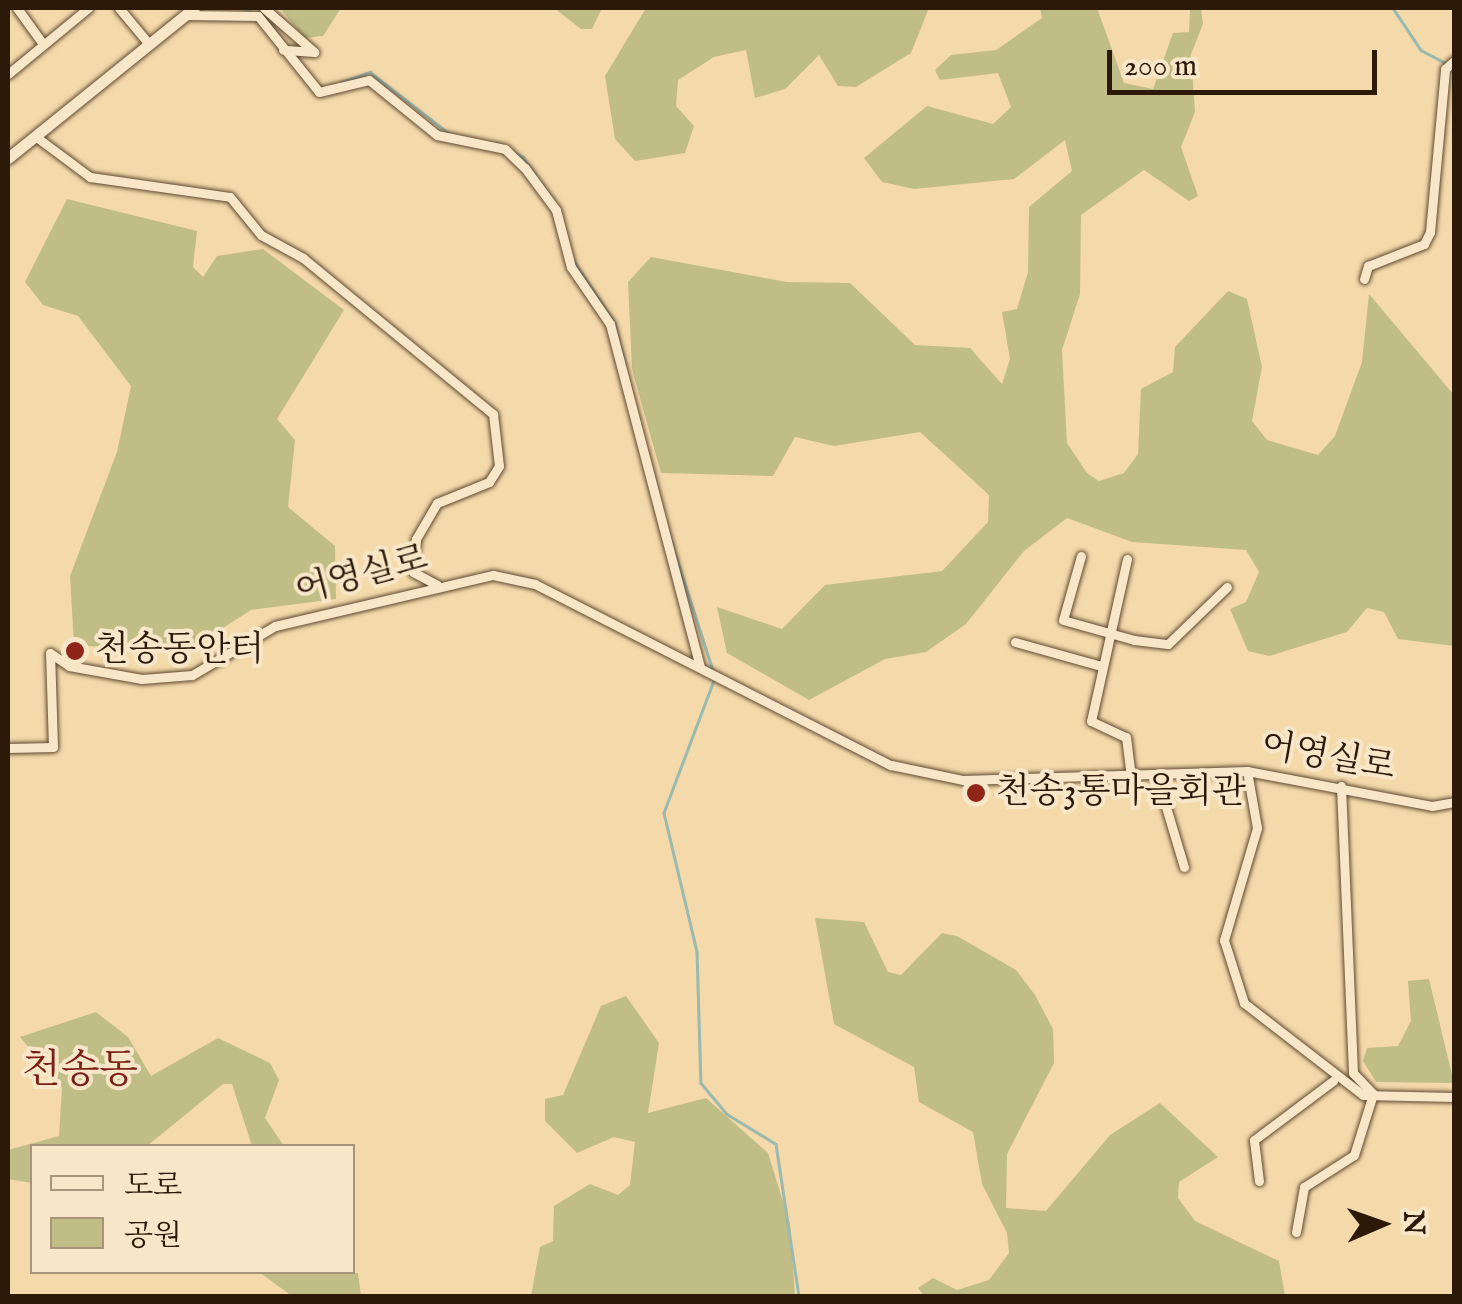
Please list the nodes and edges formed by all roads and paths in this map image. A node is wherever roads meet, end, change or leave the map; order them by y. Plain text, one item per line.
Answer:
1 (16, 8) edge
2 (88, 8) edge
3 (119, 8) edge
4 (264, 8) edge
5 (190, 11) edge
6 (43, 44) junction
7 (149, 44) junction
8 (283, 50) junction
9 (1454, 61) edge
10 (8, 74) edge
11 (34, 136) junction
12 (8, 155) edge
13 (1364, 280) dead end
14 (1081, 556) dead end
15 (1126, 559) dead end
16 (437, 586) junction
17 (1227, 587) dead end
18 (1109, 633) junction
19 (1015, 642) dead end
20 (1101, 666) junction
21 (702, 668) junction
22 (8, 748) edge
23 (1247, 771) junction
24 (1157, 776) junction
25 (1130, 777) junction
26 (1341, 786) junction
27 (1454, 802) edge
28 (1184, 868) dead end
29 (1333, 1081) junction
30 (1373, 1094) junction
31 (1454, 1097) edge
32 (1258, 1181) dead end
33 (1296, 1232) dead end

1 - 6 street
2 - 6 street
3 - 7 street
4 - 8 street
5 - 7 street
5 - 8 street
6 - 10 street
7 - 11 street
8 - 21 street
9 - 13 street
11 - 12 street
11 - 16 street
14 - 18 street
15 - 18 street
16 - 21 street, 어영실로
16 - 22 street, 어영실로
17 - 18 street
18 - 20 street
19 - 20 street
20 - 25 street
21 - 25 street, 어영실로
23 - 24 street, 어영실로
23 - 26 street, 어영실로
23 - 29 street
24 - 25 street, 어영실로
24 - 28 street
26 - 27 street, 어영실로
26 - 30 street
29 - 30 street
29 - 32 street
30 - 31 street
30 - 33 street

